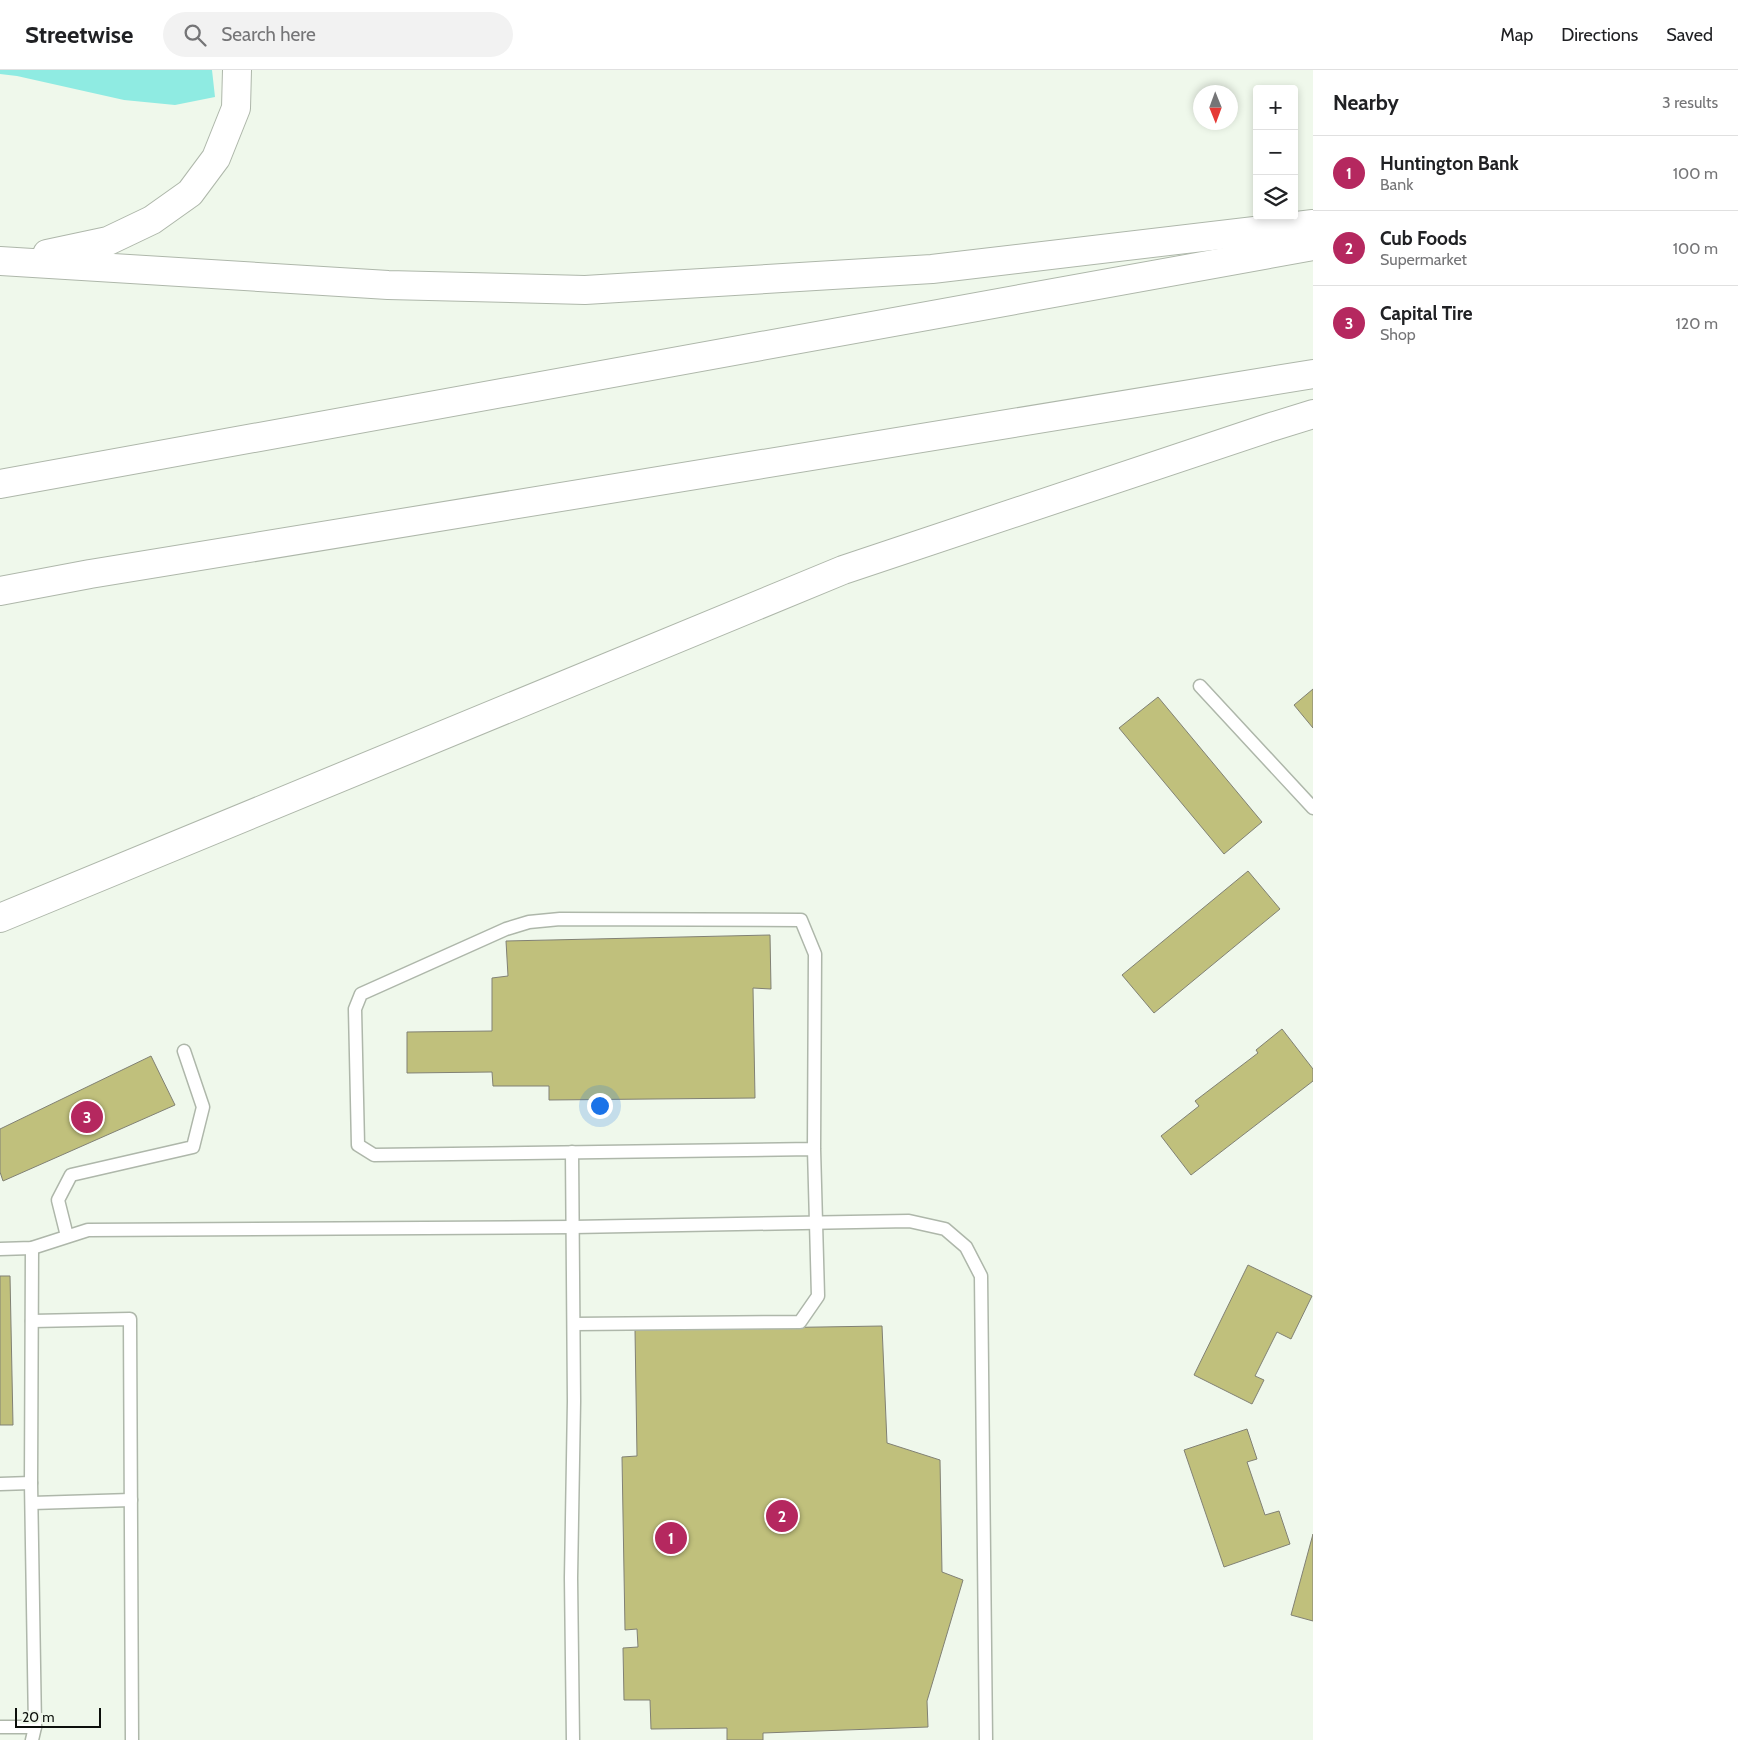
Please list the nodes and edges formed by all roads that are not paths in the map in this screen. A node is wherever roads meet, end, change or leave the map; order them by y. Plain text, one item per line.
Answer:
1 (237, 70) edge
2 (1313, 224) edge
3 (1313, 246) edge
4 (2, 261) edge
5 (1313, 374) edge
6 (1313, 414) edge
7 (0, 484) edge
8 (0, 591) edge
9 (1200, 686) dead end
10 (1313, 808) edge
11 (0, 918) edge
12 (184, 1051) dead end
13 (814, 1149) junction
14 (572, 1152) junction
15 (816, 1223) junction
16 (572, 1227) junction
17 (67, 1236) junction
18 (32, 1248) junction
19 (0, 1249) edge
20 (32, 1320) junction
21 (574, 1324) junction
22 (31, 1483) junction
23 (0, 1484) edge
24 (131, 1500) junction
25 (32, 1503) junction
26 (0, 1727) edge
27 (34, 1727) junction
28 (32, 1740) edge
29 (132, 1740) edge
30 (573, 1740) edge
31 (986, 1740) edge

1 - 4 highway
2 - 4 highway
3 - 7 highway
5 - 8 highway
6 - 11 highway
9 - 10 lane
12 - 17 lane
13 - 14 lane
13 - 14 lane
13 - 15 lane
14 - 16 lane
15 - 16 lane
15 - 21 lane
15 - 31 lane
16 - 17 lane
16 - 21 lane
17 - 18 lane
18 - 19 lane
18 - 20 lane
20 - 22 lane
20 - 24 lane
21 - 30 lane
22 - 23 lane
22 - 25 lane
24 - 25 lane
24 - 29 lane
25 - 27 lane
26 - 27 lane
27 - 28 lane

